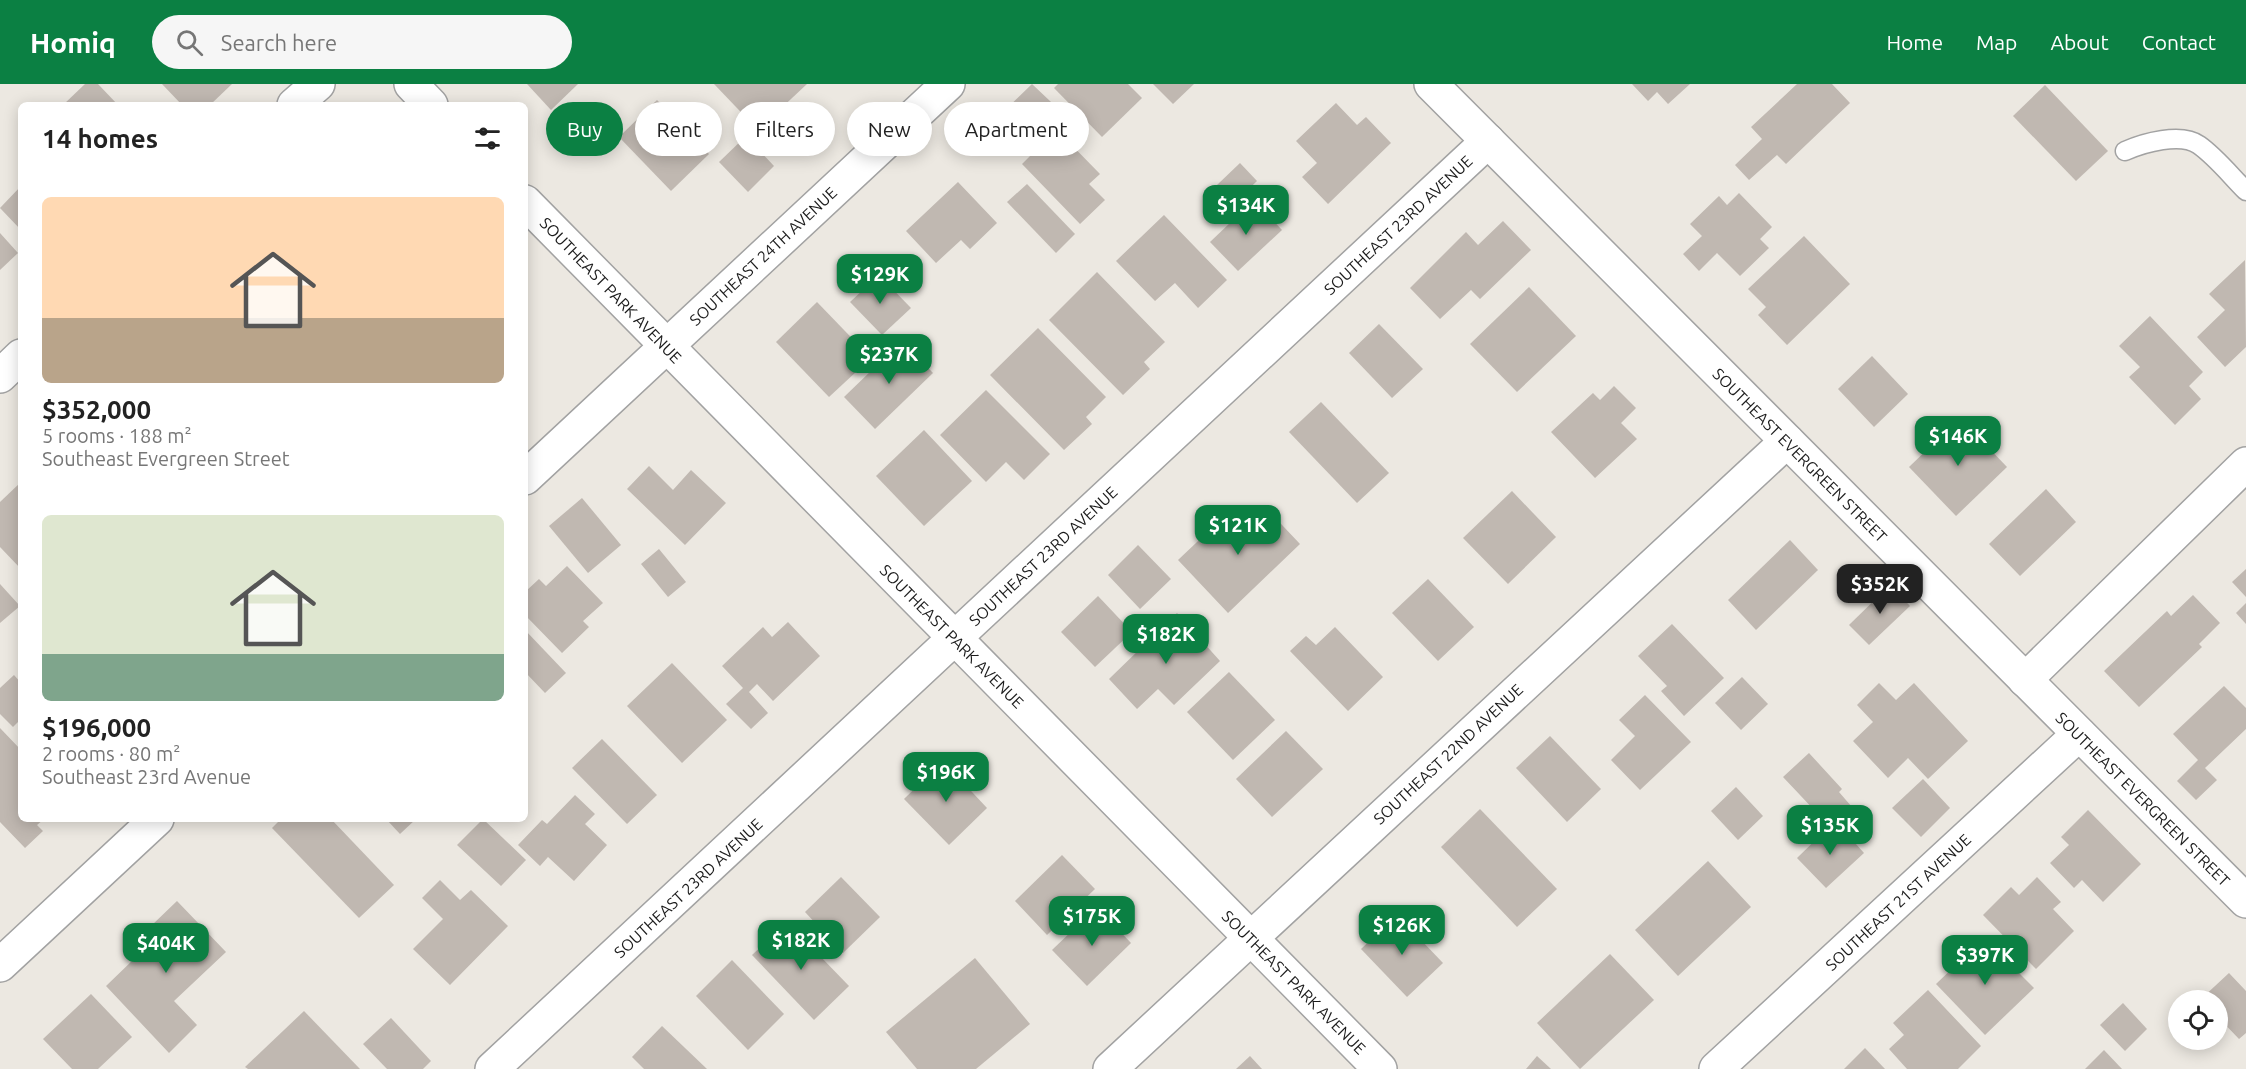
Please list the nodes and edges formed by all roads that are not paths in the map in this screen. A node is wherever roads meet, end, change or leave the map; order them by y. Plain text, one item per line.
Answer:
1 (318, 84) edge
2 (411, 84) edge
3 (948, 84) edge
4 (1431, 84) edge
5 (297, 102) edge
6 (428, 102) edge
7 (1488, 141) junction
8 (2126, 151) dead end
9 (2246, 191) edge
10 (528, 205) edge
11 (666, 347) junction
12 (18, 359) edge
13 (0, 376) edge
14 (1787, 441) junction
15 (2246, 464) edge
16 (528, 475) edge
17 (956, 639) junction
18 (2025, 680) junction
19 (2079, 734) junction
20 (154, 822) edge
21 (2246, 901) edge
22 (1249, 937) junction
23 (0, 965) edge
24 (492, 1069) edge
25 (1110, 1069) edge
26 (1380, 1069) edge
27 (1716, 1069) edge

1 - 5 street
2 - 6 street
3 - 11 street, SOUTHEAST 24TH AVENUE
4 - 7 street, SOUTHEAST EVERGREEN STREET
7 - 14 street, SOUTHEAST EVERGREEN STREET
7 - 17 street, SOUTHEAST 23RD AVENUE
8 - 9 lane
10 - 11 street, SOUTHEAST PARK AVENUE
11 - 16 street, SOUTHEAST 24TH AVENUE
11 - 17 street, SOUTHEAST PARK AVENUE
12 - 13 street
14 - 18 street, SOUTHEAST EVERGREEN STREET
14 - 22 street, SOUTHEAST 22ND AVENUE
15 - 18 street
17 - 22 street, SOUTHEAST PARK AVENUE
17 - 24 street, SOUTHEAST 23RD AVENUE
18 - 19 street, SOUTHEAST EVERGREEN STREET
19 - 21 street, SOUTHEAST EVERGREEN STREET
19 - 27 street, SOUTHEAST 21ST AVENUE
20 - 23 street
22 - 25 street, SOUTHEAST 22ND AVENUE
22 - 26 street, SOUTHEAST PARK AVENUE

